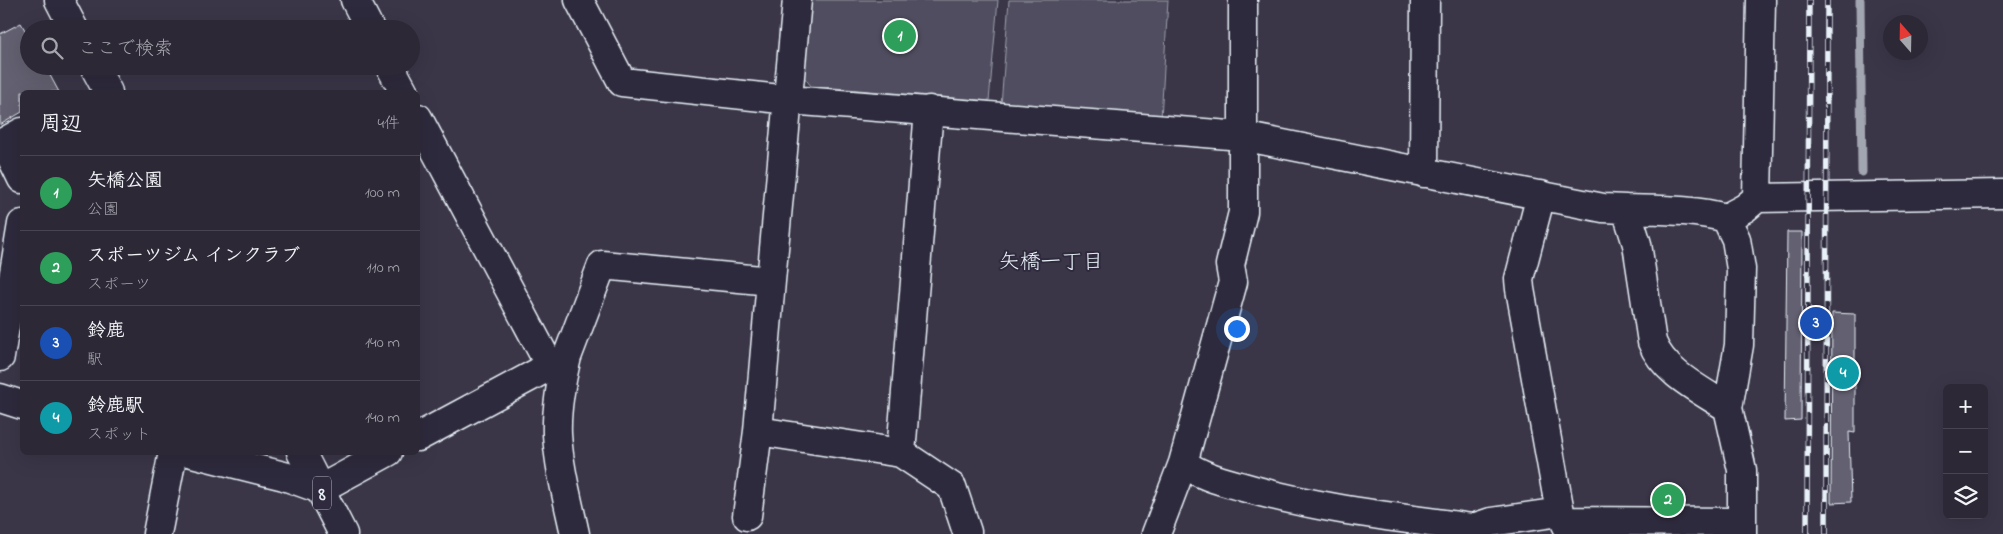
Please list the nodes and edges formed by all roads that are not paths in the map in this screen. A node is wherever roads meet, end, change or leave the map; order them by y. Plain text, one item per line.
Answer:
1 (59, 0) edge
2 (355, 0) edge
3 (580, 0) edge
4 (797, 0) edge
5 (1243, 0) edge
6 (1425, 0) edge
7 (1761, 0) edge
8 (69, 20) edge
9 (365, 20) edge
10 (395, 75) edge
11 (403, 90) edge
12 (789, 100) junction
13 (929, 110) junction
14 (420, 121) edge
15 (20, 133) edge
16 (1242, 136) junction
17 (1424, 173) junction
18 (20, 175) edge
19 (2003, 194) edge
20 (1541, 195) junction
21 (1757, 198) junction
22 (1626, 209) junction
23 (1726, 218) junction
24 (20, 236) edge
25 (771, 281) junction
26 (0, 357) edge
27 (558, 362) junction
28 (0, 398) edge
29 (20, 404) edge
30 (1728, 408) junction
31 (758, 432) junction
32 (420, 435) edge
33 (901, 453) junction
34 (172, 455) edge
35 (200, 455) edge
36 (303, 455) edge
37 (382, 455) edge
38 (1183, 463) junction
39 (320, 489) junction
40 (747, 516) dead end
41 (1565, 522) edge
42 (1742, 528) edge
43 (967, 532) dead end
44 (157, 534) edge
45 (344, 534) edge
46 (575, 534) edge
47 (1156, 534) edge

1 - 8 street
2 - 9 street
3 - 12 street
4 - 12 street
5 - 16 street
6 - 17 street
7 - 21 street
10 - 11 street
12 - 13 street
12 - 25 street
13 - 16 street
13 - 33 street
14 - 27 street
15 - 18 street
16 - 17 street
16 - 38 street
17 - 20 street
19 - 21 street
20 - 22 street
20 - 41 street
21 - 23 street
22 - 23 street
22 - 30 street
23 - 30 street
24 - 26 street
25 - 27 street
25 - 31 street
27 - 32 street
27 - 46 street
28 - 29 street
30 - 42 street
31 - 33 street
31 - 40 street
33 - 43 street
34 - 44 street
35 - 39 street
36 - 39 street, 8
37 - 39 street
38 - 41 street
38 - 47 street
39 - 45 street, 8
41 - 42 street

